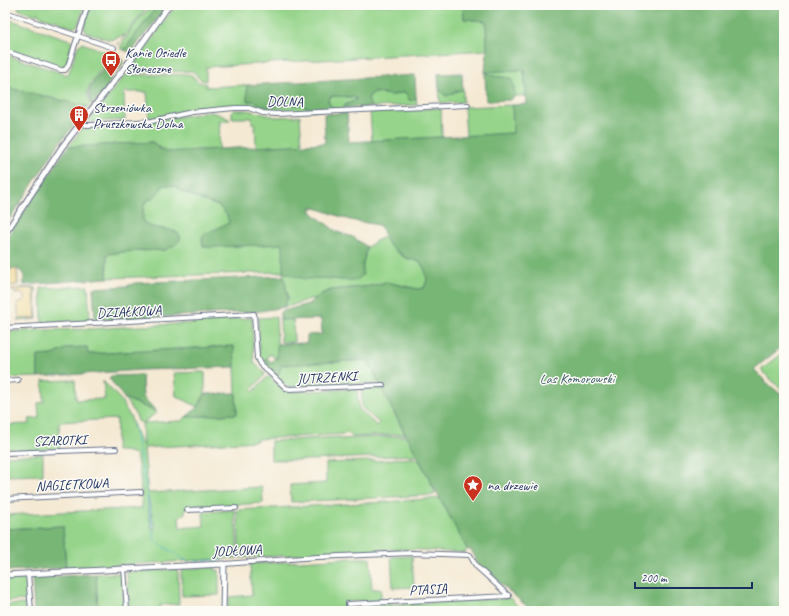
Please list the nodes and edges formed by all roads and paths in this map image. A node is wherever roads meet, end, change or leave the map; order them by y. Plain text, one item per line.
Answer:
1 (88, 5) edge
2 (169, 5) edge
3 (5, 12) edge
4 (78, 36) junction
5 (114, 48) dead end
6 (5, 51) edge
7 (468, 105) dead end
8 (81, 122) junction
9 (5, 234) edge
10 (254, 314) joint
11 (5, 328) edge
12 (5, 380) edge
13 (18, 380) dead end
14 (383, 385) dead end
15 (116, 449) dead end
16 (5, 454) edge
17 (141, 492) dead end
18 (5, 498) edge
19 (236, 508) dead end
20 (187, 510) dead end
21 (224, 564) junction
22 (124, 568) junction
23 (28, 574) junction
24 (5, 575) edge
25 (509, 596) joint
26 (348, 604) dead end
27 (31, 611) edge
28 (127, 611) edge
29 (223, 611) edge

1 - 4 street
2 - 8 street
3 - 4 street
4 - 5 street
4 - 6 street
7 - 8 street, DOLNA
8 - 9 street
10 - 11 street, DZIAŁKOWA
10 - 14 street, JUTRZENKI
12 - 13 street
15 - 16 street, SZAROTKI
17 - 18 street, NAGIETKOWA
19 - 20 street
21 - 22 street, JODŁOWA
21 - 25 street, JODŁOWA
21 - 29 street
22 - 23 street, JODŁOWA
22 - 28 street
23 - 24 street, JODŁOWA
23 - 27 street
25 - 26 street, PTASIA

